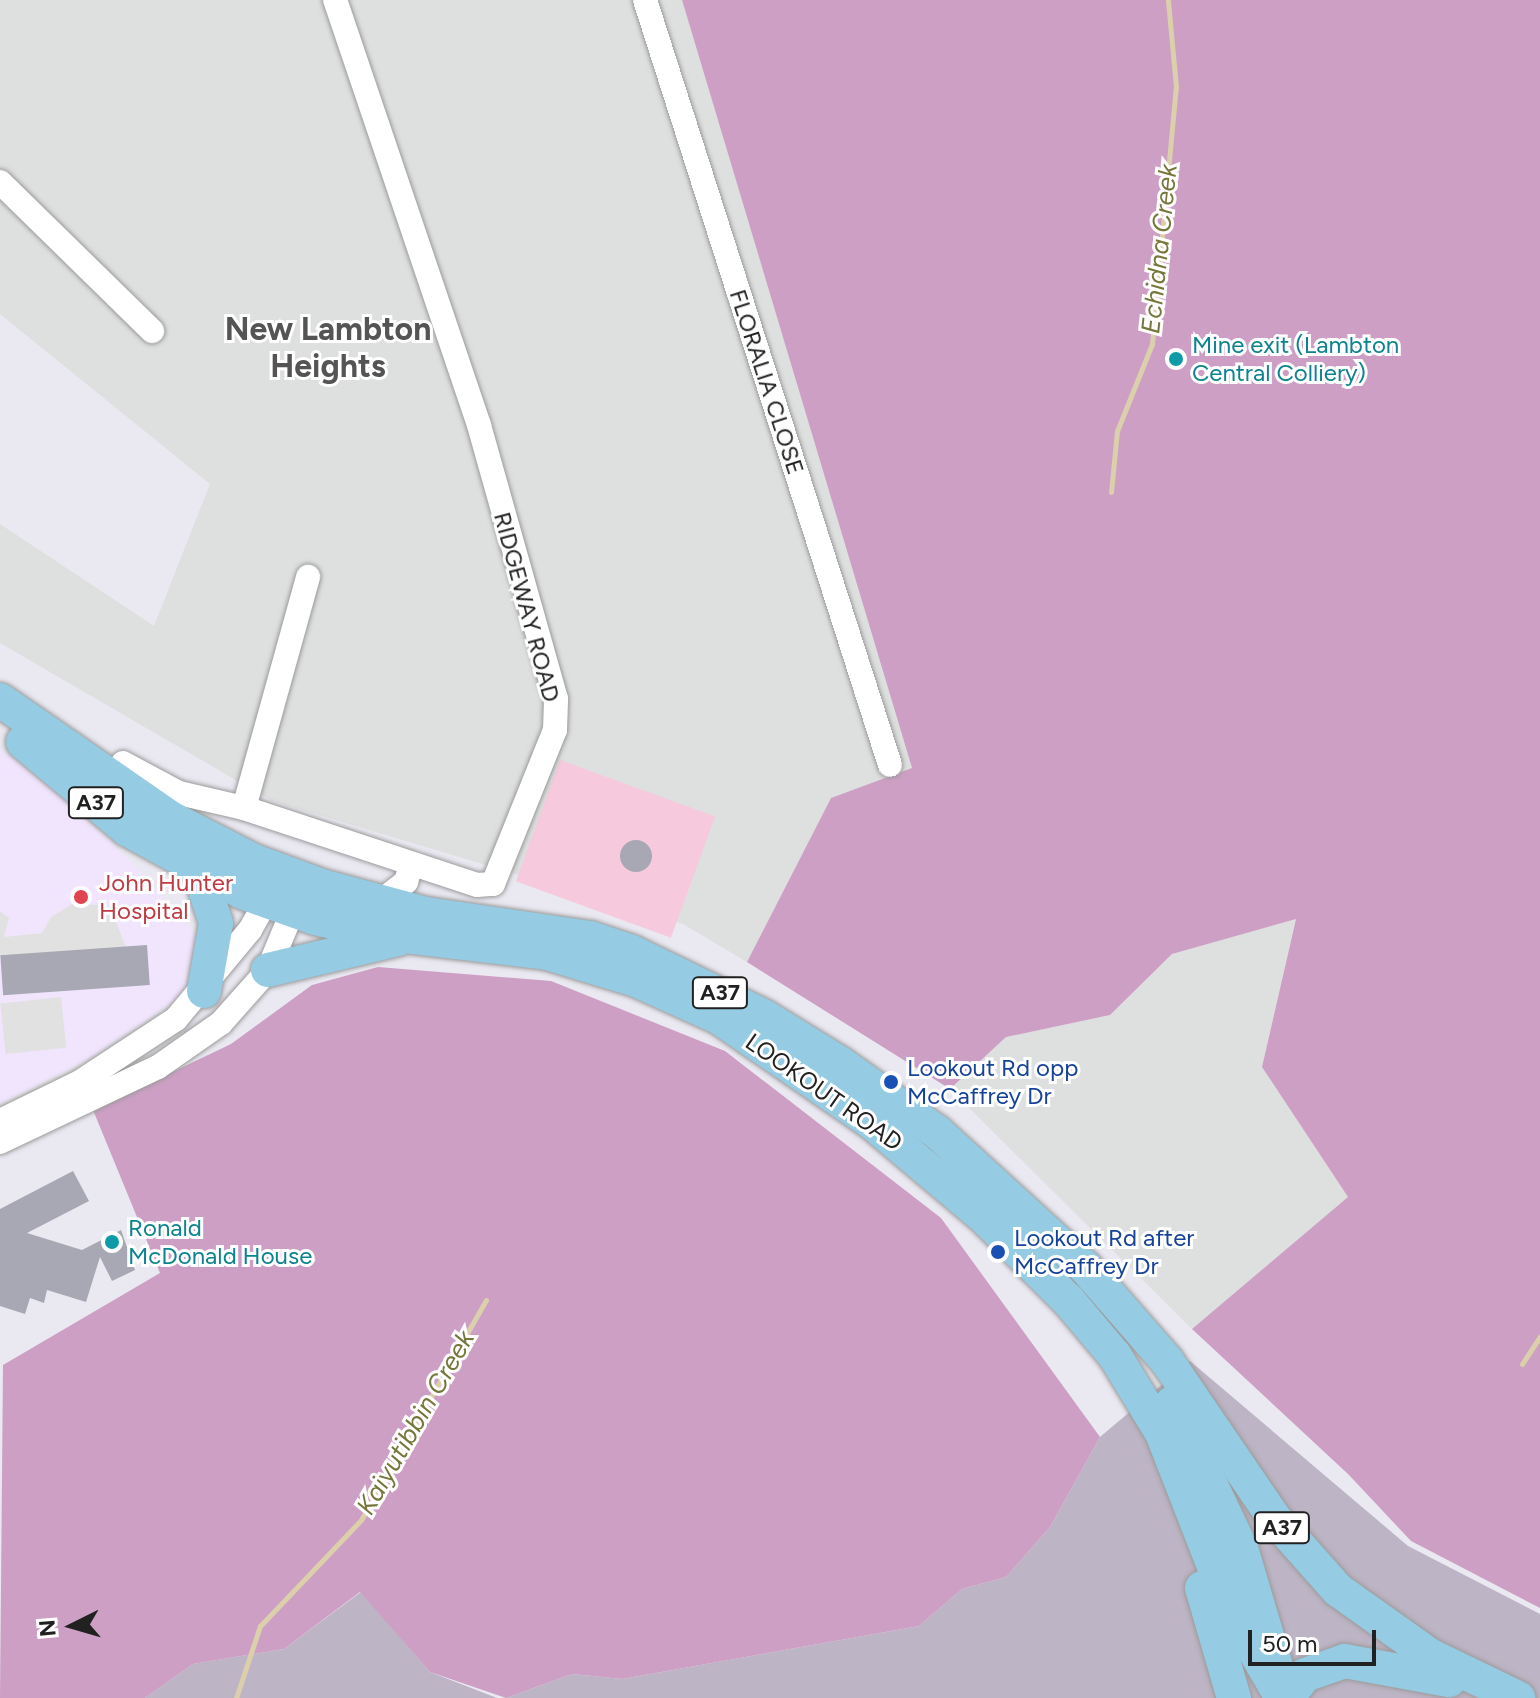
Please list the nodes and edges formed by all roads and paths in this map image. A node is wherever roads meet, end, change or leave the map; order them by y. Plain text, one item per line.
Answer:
1 (335, 0) edge
2 (645, 0) edge
3 (0, 182) edge
4 (152, 331) dead end
5 (308, 577) dead end
6 (0, 700) edge
7 (0, 725) edge
8 (123, 763) dead end
9 (890, 765) dead end
10 (244, 808) junction
11 (419, 866) junction
12 (199, 871) junction
13 (287, 891) junction
14 (380, 902) junction
15 (416, 925) junction
16 (268, 970) junction
17 (204, 991) junction
18 (0, 1121) edge
19 (0, 1142) edge
20 (1107, 1292) junction
21 (1174, 1462) junction
22 (1345, 1661) junction
23 (1234, 1698) edge
24 (1284, 1698) edge
25 (1312, 1698) edge
26 (1507, 1698) edge
27 (1518, 1698) edge

1 - 11 street, RIDGEWAY ROAD
2 - 9 street, FLORALIA CLOSE
3 - 4 street
5 - 10 street
6 - 13 highway, LOOKOUT ROAD / A37
7 - 12 highway, LOOKOUT ROAD / A37
8 - 10 street, RIDGEWAY ROAD
10 - 11 street, RIDGEWAY ROAD
11 - 14 street
11 - 15 street
12 - 13 highway, LOOKOUT ROAD / A37
12 - 17 highway
13 - 14 highway, LOOKOUT ROAD / A37
13 - 15 highway, LOOKOUT ROAD / A37
13 - 16 street
13 - 17 street
14 - 15 highway, LOOKOUT ROAD / A37
15 - 16 highway
15 - 20 highway, LOOKOUT ROAD / A37
15 - 21 highway, LOOKOUT ROAD / A37
16 - 19 street
17 - 18 street
20 - 24 highway
20 - 27 highway, LOOKOUT ROAD / A37
21 - 23 highway
21 - 24 highway, LOOKOUT ROAD
22 - 24 highway
22 - 25 highway
22 - 26 highway

